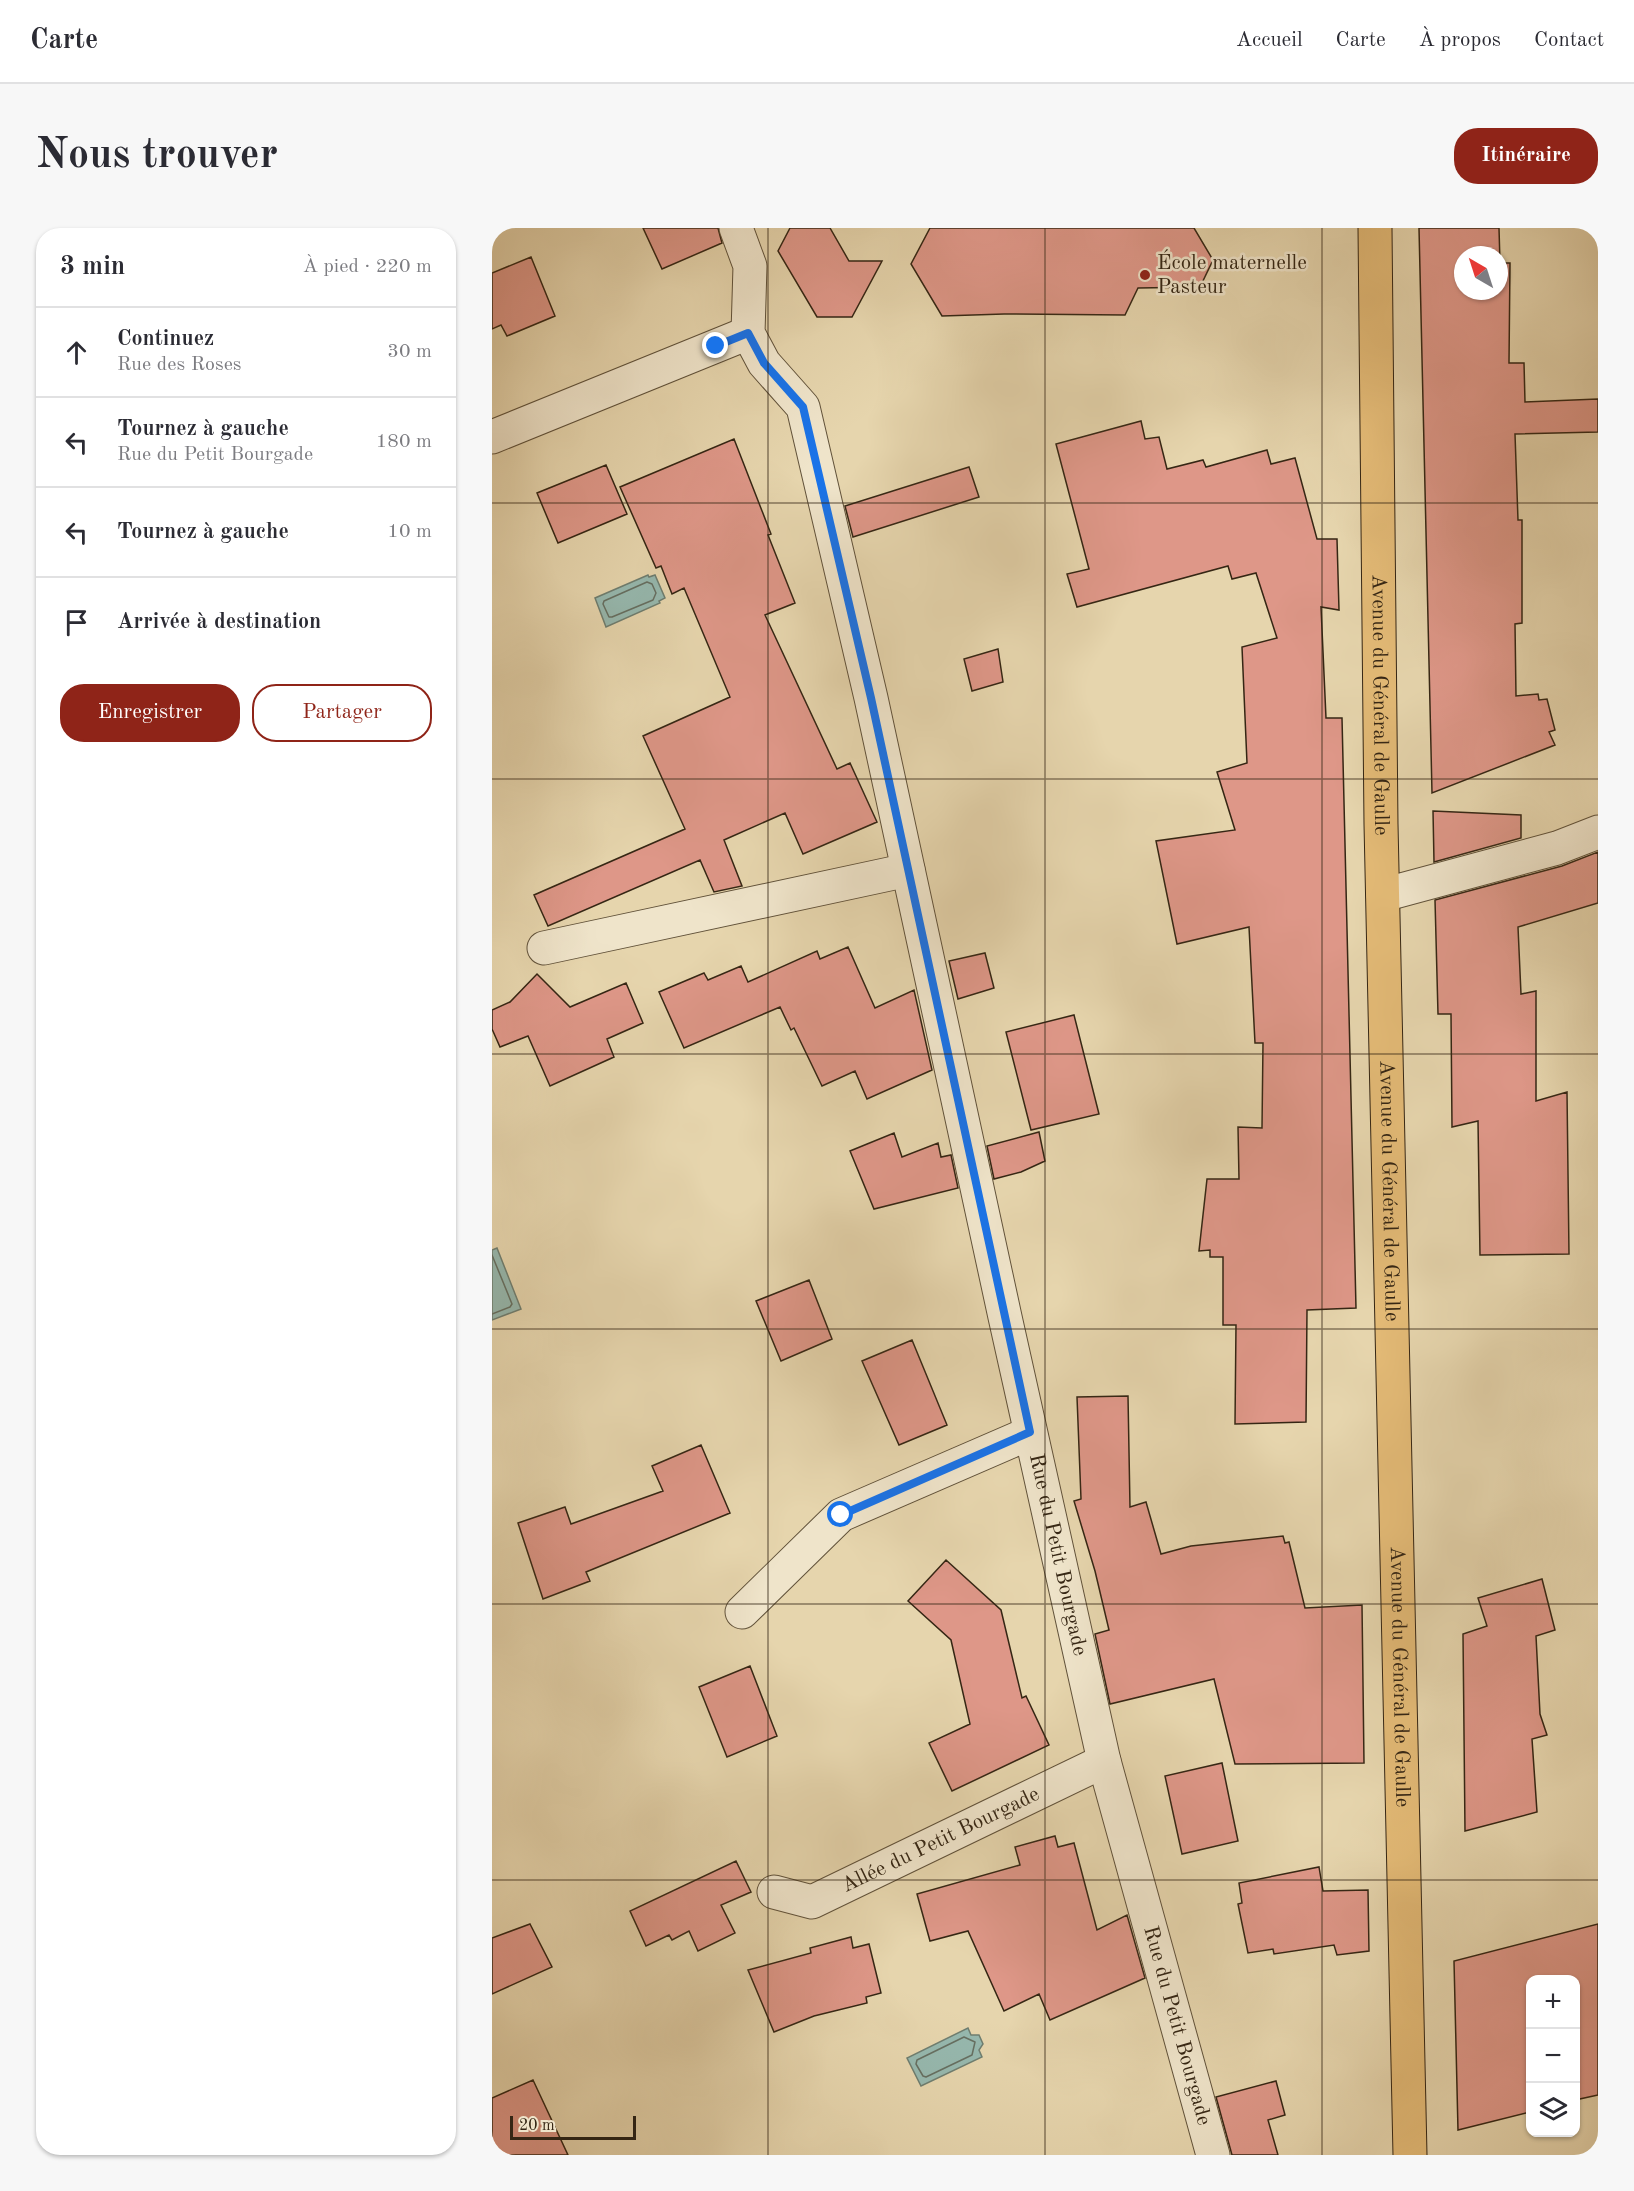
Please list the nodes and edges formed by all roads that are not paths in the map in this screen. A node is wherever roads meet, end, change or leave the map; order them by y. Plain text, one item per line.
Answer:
1 (736, 228) edge
2 (1376, 228) edge
3 (748, 333) junction
4 (492, 437) edge
5 (1598, 832) edge
6 (908, 870) junction
7 (1383, 895) junction
8 (544, 948) dead end
9 (1030, 1432) junction
10 (742, 1612) dead end
11 (1104, 1761) junction
12 (774, 1892) dead end
13 (1213, 2155) edge
14 (1410, 2155) edge

1 - 3 street, Rue du Petit Bourgade
2 - 7 main road, Avenue du Général de Gaulle
3 - 4 street
3 - 6 street, Rue du Petit Bourgade
5 - 7 street
6 - 8 street
6 - 9 street, Rue du Petit Bourgade
7 - 14 main road, Avenue du Général de Gaulle
9 - 10 street
9 - 11 street, Rue du Petit Bourgade
11 - 12 street, Allée du Petit Bourgade
11 - 13 street, Rue du Petit Bourgade

